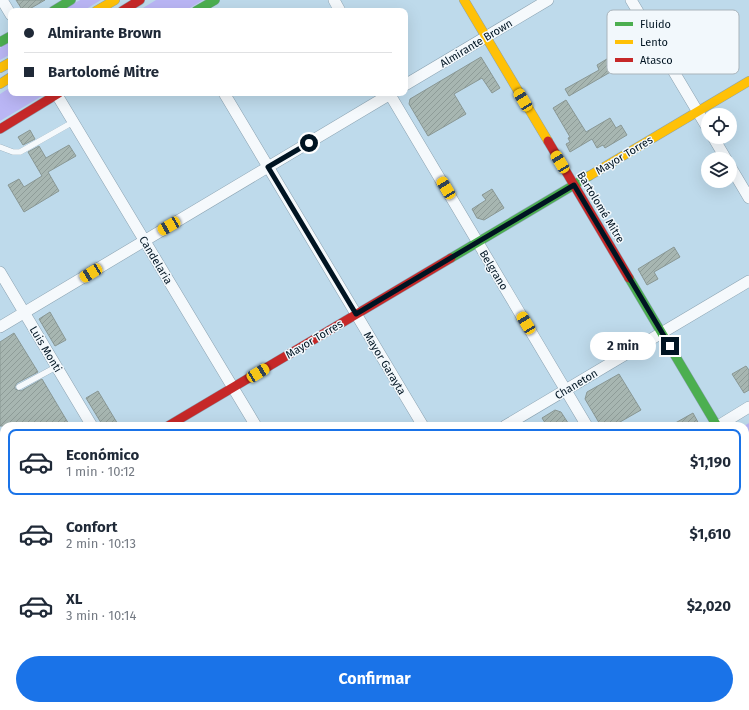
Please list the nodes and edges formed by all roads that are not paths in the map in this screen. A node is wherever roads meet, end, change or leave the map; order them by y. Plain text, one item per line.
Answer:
1 (2, 0) edge
2 (71, 0) edge
3 (114, 0) edge
4 (140, 0) edge
5 (215, 0) edge
6 (464, 0) edge
7 (548, 0) edge
8 (631, 0) edge
9 (57, 8) edge
10 (101, 8) edge
11 (127, 8) edge
12 (201, 8) edge
13 (637, 10) edge
14 (8, 11) edge
15 (486, 37) junction
16 (675, 74) edge
17 (749, 81) edge
18 (408, 83) edge
19 (55, 96) edge
20 (59, 96) edge
21 (226, 96) edge
22 (385, 96) edge
23 (392, 96) edge
24 (697, 111) junction
25 (701, 118) edge
26 (74, 122) junction
27 (0, 129) edge
28 (0, 147) edge
29 (268, 167) junction
30 (737, 178) edge
31 (574, 185) junction
32 (749, 198) edge
33 (144, 241) junction
34 (478, 242) junction
35 (0, 272) edge
36 (749, 281) edge
37 (24, 312) junction
38 (356, 314) junction
39 (0, 327) edge
40 (662, 333) junction
41 (56, 367) junction
42 (19, 387) dead end
43 (233, 388) junction
44 (565, 390) junction
45 (749, 407) edge
46 (90, 422) edge
47 (175, 422) edge
48 (254, 422) edge
49 (421, 422) edge
50 (512, 422) edge
51 (585, 422) edge
52 (716, 422) edge
53 (725, 422) edge

1 - 14 street
2 - 9 street
3 - 10 street
4 - 11 street
5 - 12 street
6 - 15 street, Bartolomé Mitre
7 - 15 street, Almirante Brown
8 - 13 street
15 - 18 street, Almirante Brown
15 - 31 street, Bartolomé Mitre
16 - 24 street
17 - 24 street, Mayor Torres
19 - 27 street
20 - 26 street, Candelaria
21 - 29 street, Mayor Garayta
22 - 29 street
23 - 34 street, Belgrano
24 - 25 street
24 - 31 street, Mayor Torres
26 - 28 lane
26 - 33 street, Candelaria
29 - 33 street
29 - 38 street, Mayor Garayta
30 - 32 street
31 - 34 street, Mayor Torres
31 - 40 street, Bartolomé Mitre
33 - 37 street
33 - 43 street, Candelaria
34 - 38 street, Mayor Torres
34 - 44 street, Belgrano
35 - 37 street, Luis Monti
36 - 40 street, Chaneton
37 - 39 street
37 - 41 street, Luis Monti
38 - 43 street, Mayor Torres
38 - 49 street, Mayor Garayta
40 - 44 street, Chaneton
40 - 52 street, Bartolomé Mitre
41 - 42 lane
41 - 46 street, Luis Monti
43 - 47 street, Mayor Torres
43 - 48 street, Candelaria
44 - 50 street, Chaneton
44 - 51 street, Belgrano
45 - 53 street

